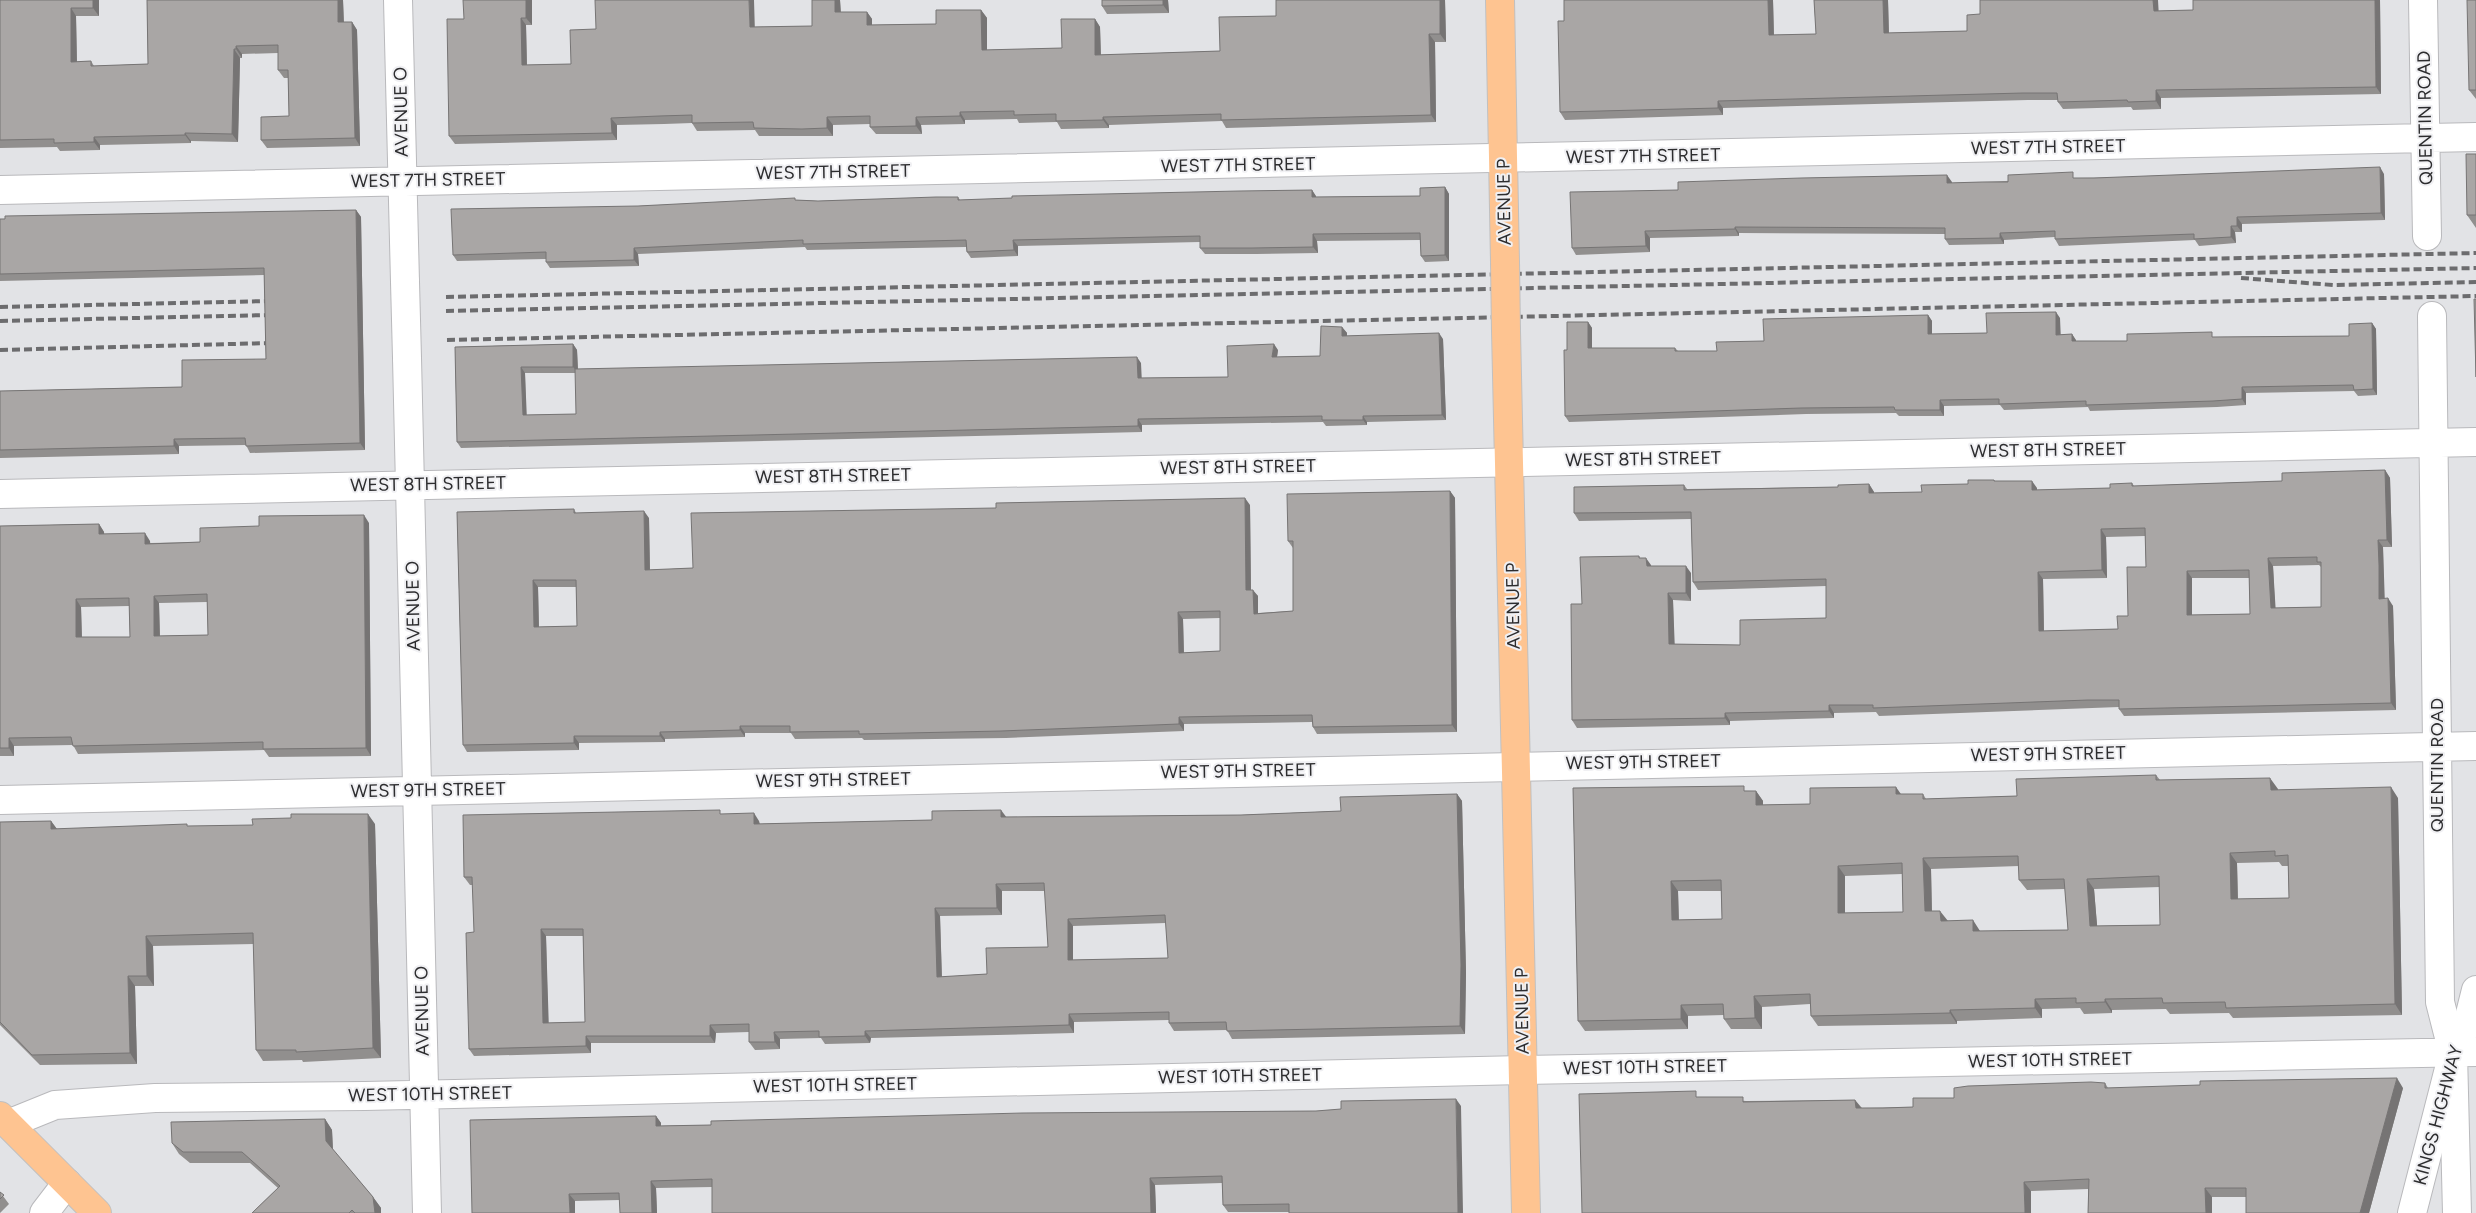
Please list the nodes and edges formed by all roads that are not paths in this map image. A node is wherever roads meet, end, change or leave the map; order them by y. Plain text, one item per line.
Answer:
1 (398, 0) edge
2 (1500, 0) edge
3 (2423, 0) edge
4 (2476, 137) edge
5 (2425, 138) junction
6 (1504, 159) junction
7 (403, 181) junction
8 (0, 190) edge
9 (2427, 236) dead end
10 (2432, 316) dead end
11 (2434, 442) junction
12 (2476, 442) edge
13 (1510, 462) junction
14 (410, 485) junction
15 (0, 494) edge
16 (2437, 745) junction
17 (2476, 746) edge
18 (1517, 765) junction
19 (417, 790) junction
20 (0, 800) edge
21 (2476, 990) edge
22 (2464, 1052) edge
23 (1523, 1070) junction
24 (423, 1094) junction
25 (4, 1120) edge
26 (67, 1183) junction
27 (44, 1213) edge
28 (97, 1213) edge
29 (427, 1213) edge
30 (1526, 1213) edge
31 (2412, 1213) edge
32 (2457, 1213) edge

1 - 7 street, AVENUE O
2 - 6 main road, AVENUE P
3 - 5 street, QUENTIN ROAD
4 - 5 street, WEST 7TH STREET
5 - 6 street, WEST 7TH STREET
5 - 9 street, QUENTIN ROAD
6 - 7 street, WEST 7TH STREET
6 - 13 main road, AVENUE P, bridge
7 - 8 street, WEST 7TH STREET
7 - 14 street, AVENUE O, bridge
10 - 11 street, QUENTIN ROAD
11 - 12 street, WEST 8TH STREET
11 - 13 street, WEST 8TH STREET
11 - 16 street, QUENTIN ROAD
13 - 14 street, WEST 8TH STREET
13 - 18 main road, AVENUE P
14 - 15 street, WEST 8TH STREET
14 - 19 street, AVENUE O
16 - 17 street, WEST 9TH STREET
16 - 18 street, WEST 9TH STREET
16 - 22 street, QUENTIN ROAD
18 - 19 street, WEST 9TH STREET
18 - 23 main road, AVENUE P
19 - 20 street, WEST 9TH STREET
19 - 24 street, AVENUE O
21 - 22 street, KINGS HIGHWAY
22 - 23 street, WEST 10TH STREET
22 - 31 street, KINGS HIGHWAY
22 - 32 street, QUENTIN ROAD
23 - 24 street, WEST 10TH STREET
23 - 30 main road, AVENUE P
24 - 25 street, WEST 10TH STREET
24 - 29 street, AVENUE O
25 - 26 main road
26 - 27 street
26 - 28 main road

